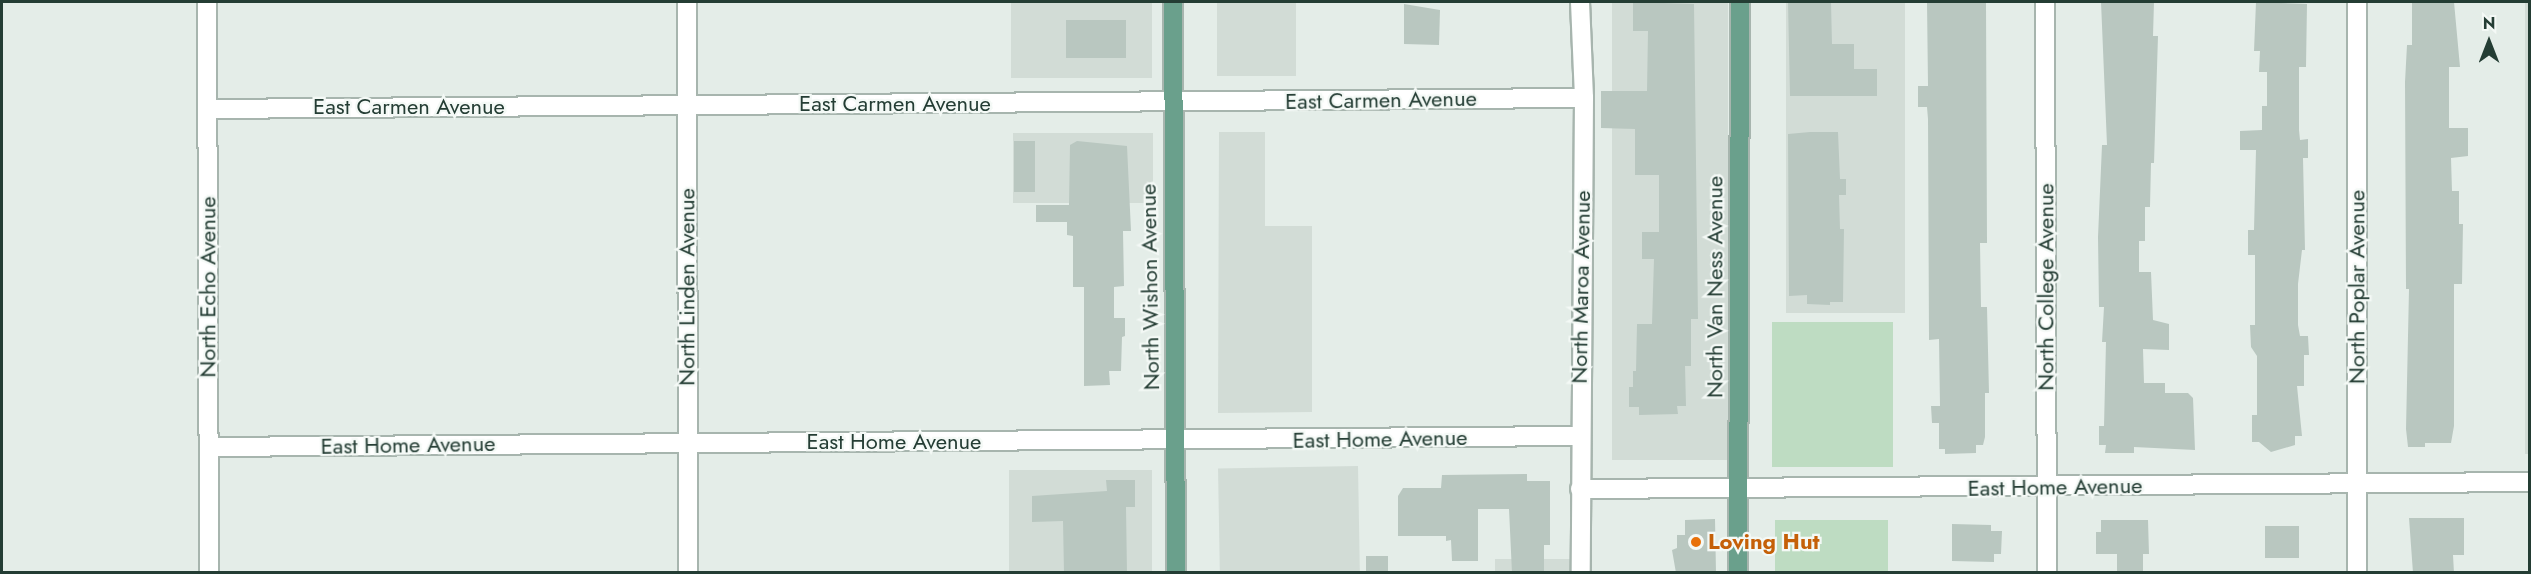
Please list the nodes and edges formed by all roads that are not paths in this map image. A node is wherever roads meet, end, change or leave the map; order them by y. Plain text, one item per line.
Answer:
1 (207, 2) edge
2 (687, 2) edge
3 (1173, 2) edge
4 (1581, 2) edge
5 (1740, 2) edge
6 (2045, 2) edge
7 (2357, 2) edge
8 (1584, 98) junction
9 (1171, 102) junction
10 (687, 105) junction
11 (207, 109) junction
12 (1580, 436) junction
13 (1176, 441) junction
14 (687, 442) junction
15 (209, 447) junction
16 (2529, 482) edge
17 (2356, 484) junction
18 (2047, 488) junction
19 (1580, 489) junction
20 (1738, 489) junction
21 (208, 573) edge
22 (688, 573) edge
23 (1176, 573) edge
24 (1581, 573) edge
25 (1738, 573) edge
26 (2047, 573) edge
27 (2357, 573) edge

1 - 11 street, North Echo Avenue
2 - 10 street, North Linden Avenue
3 - 9 main road, North Wishon Avenue
4 - 8 street, North Maroa Avenue
5 - 20 main road, North Van Ness Avenue
6 - 18 street, North College Avenue
7 - 17 street, North Poplar Avenue
8 - 9 street, East Carmen Avenue
8 - 12 street, North Maroa Avenue
9 - 10 street, East Carmen Avenue
9 - 13 main road, North Wishon Avenue
10 - 11 street, East Carmen Avenue
10 - 14 street, North Linden Avenue
11 - 15 street, North Echo Avenue
12 - 13 street, East Home Avenue
12 - 19 street, North Maroa Avenue
13 - 14 street, East Home Avenue
13 - 23 main road, North Wishon Avenue
14 - 15 street, East Home Avenue
14 - 22 street, North Linden Avenue
15 - 21 street, North Echo Avenue
16 - 17 street, East Home Avenue
17 - 18 street, East Home Avenue
17 - 27 street, North Poplar Avenue
18 - 20 street, East Home Avenue
18 - 26 street, North College Avenue
19 - 20 street, East Home Avenue
19 - 24 street, North Maroa Avenue
20 - 25 main road, North Van Ness Avenue

